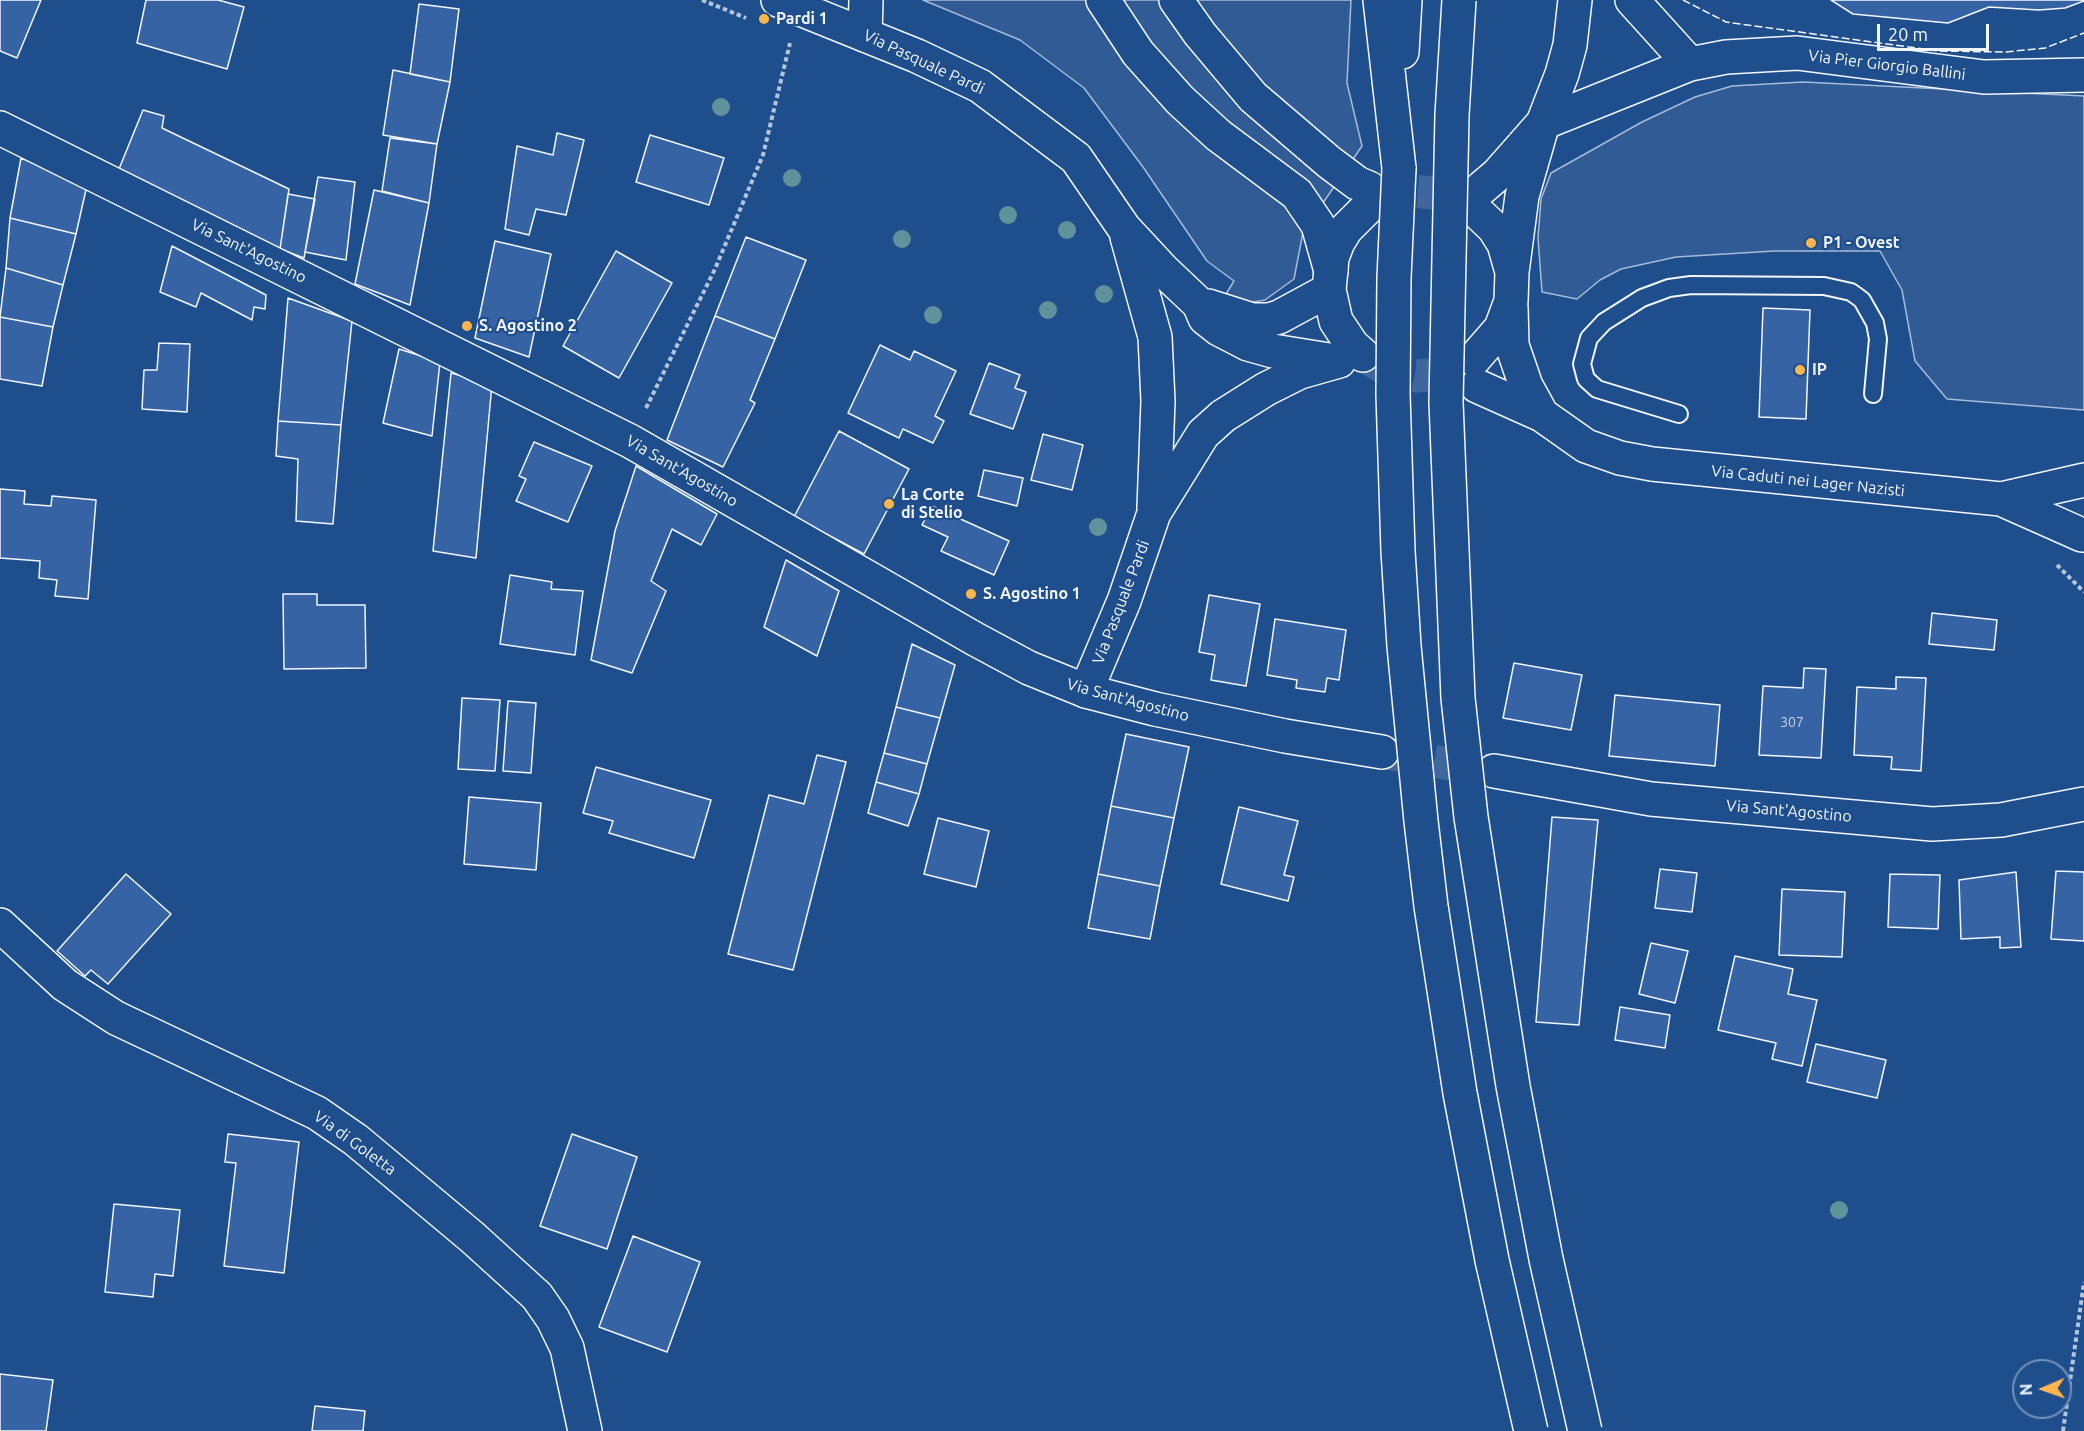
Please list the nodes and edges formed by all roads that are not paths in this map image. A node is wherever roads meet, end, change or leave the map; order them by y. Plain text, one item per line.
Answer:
1 (778, 0) edge
2 (866, 0) edge
3 (1103, 0) edge
4 (1176, 0) edge
5 (1380, 0) edge
6 (1405, 0) edge
7 (1459, 0) edge
8 (1575, 0) edge
9 (1632, 0) edge
10 (865, 35) junction
11 (1690, 64) junction
12 (2084, 75) edge
13 (1543, 123) junction
14 (0, 128) edge
15 (1399, 168) junction
16 (1124, 228) junction
17 (1330, 281) junction
18 (1511, 286) junction
19 (1199, 304) junction
20 (1353, 359) junction
21 (1874, 394) dead end
22 (1679, 414) dead end
23 (1542, 415) junction
24 (2084, 480) edge
25 (2084, 491) edge
26 (2001, 499) junction
27 (1154, 513) junction
28 (2083, 537) edge
29 (1086, 691) junction
30 (1382, 752) tunnel mouth
31 (1494, 771) tunnel mouth
32 (2084, 804) edge
33 (0, 925) edge
34 (585, 1431) edge
35 (1531, 1431) edge
36 (1585, 1431) edge

1 - 10 main road, Via Pasquale Pardi
2 - 10 main road
3 - 17 main road
4 - 17 main road
5 - 15 main road
6 - 15 main road
7 - 36 main road, bridge
8 - 13 main road, Via Pier Giorgio Ballini
9 - 11 main road
10 - 16 main road, Via Pasquale Pardi
11 - 12 main road, Via Pier Giorgio Ballini
11 - 13 main road, Via Pier Giorgio Ballini
13 - 18 main road, Via Pier Giorgio Ballini
13 - 18 main road, Via Pier Giorgio Ballini
14 - 29 main road, Via Sant'Agostino
15 - 35 main road, bridge
16 - 19 main road, Via Pasquale Pardi
16 - 27 main road, Via Pasquale Pardi
17 - 19 main road, Via Pasquale Pardi
17 - 20 main road
18 - 23 main road, Via Caduti nei Lager Nazisti
18 - 23 main road, Via Caduti nei Lager Nazisti
19 - 20 main road, Via Pasquale Pardi
20 - 27 main road, Via Pasquale Pardi
21 - 22 lane
23 - 26 main road, Via Caduti nei Lager Nazisti
24 - 26 main road, Via Caduti nei Lager Nazisti
25 - 28 main road
26 - 28 main road
27 - 29 main road, Via Pasquale Pardi
29 - 30 main road, Via Sant'Agostino
31 - 32 main road, Via Sant'Agostino
33 - 34 main road, Via di Goletta

